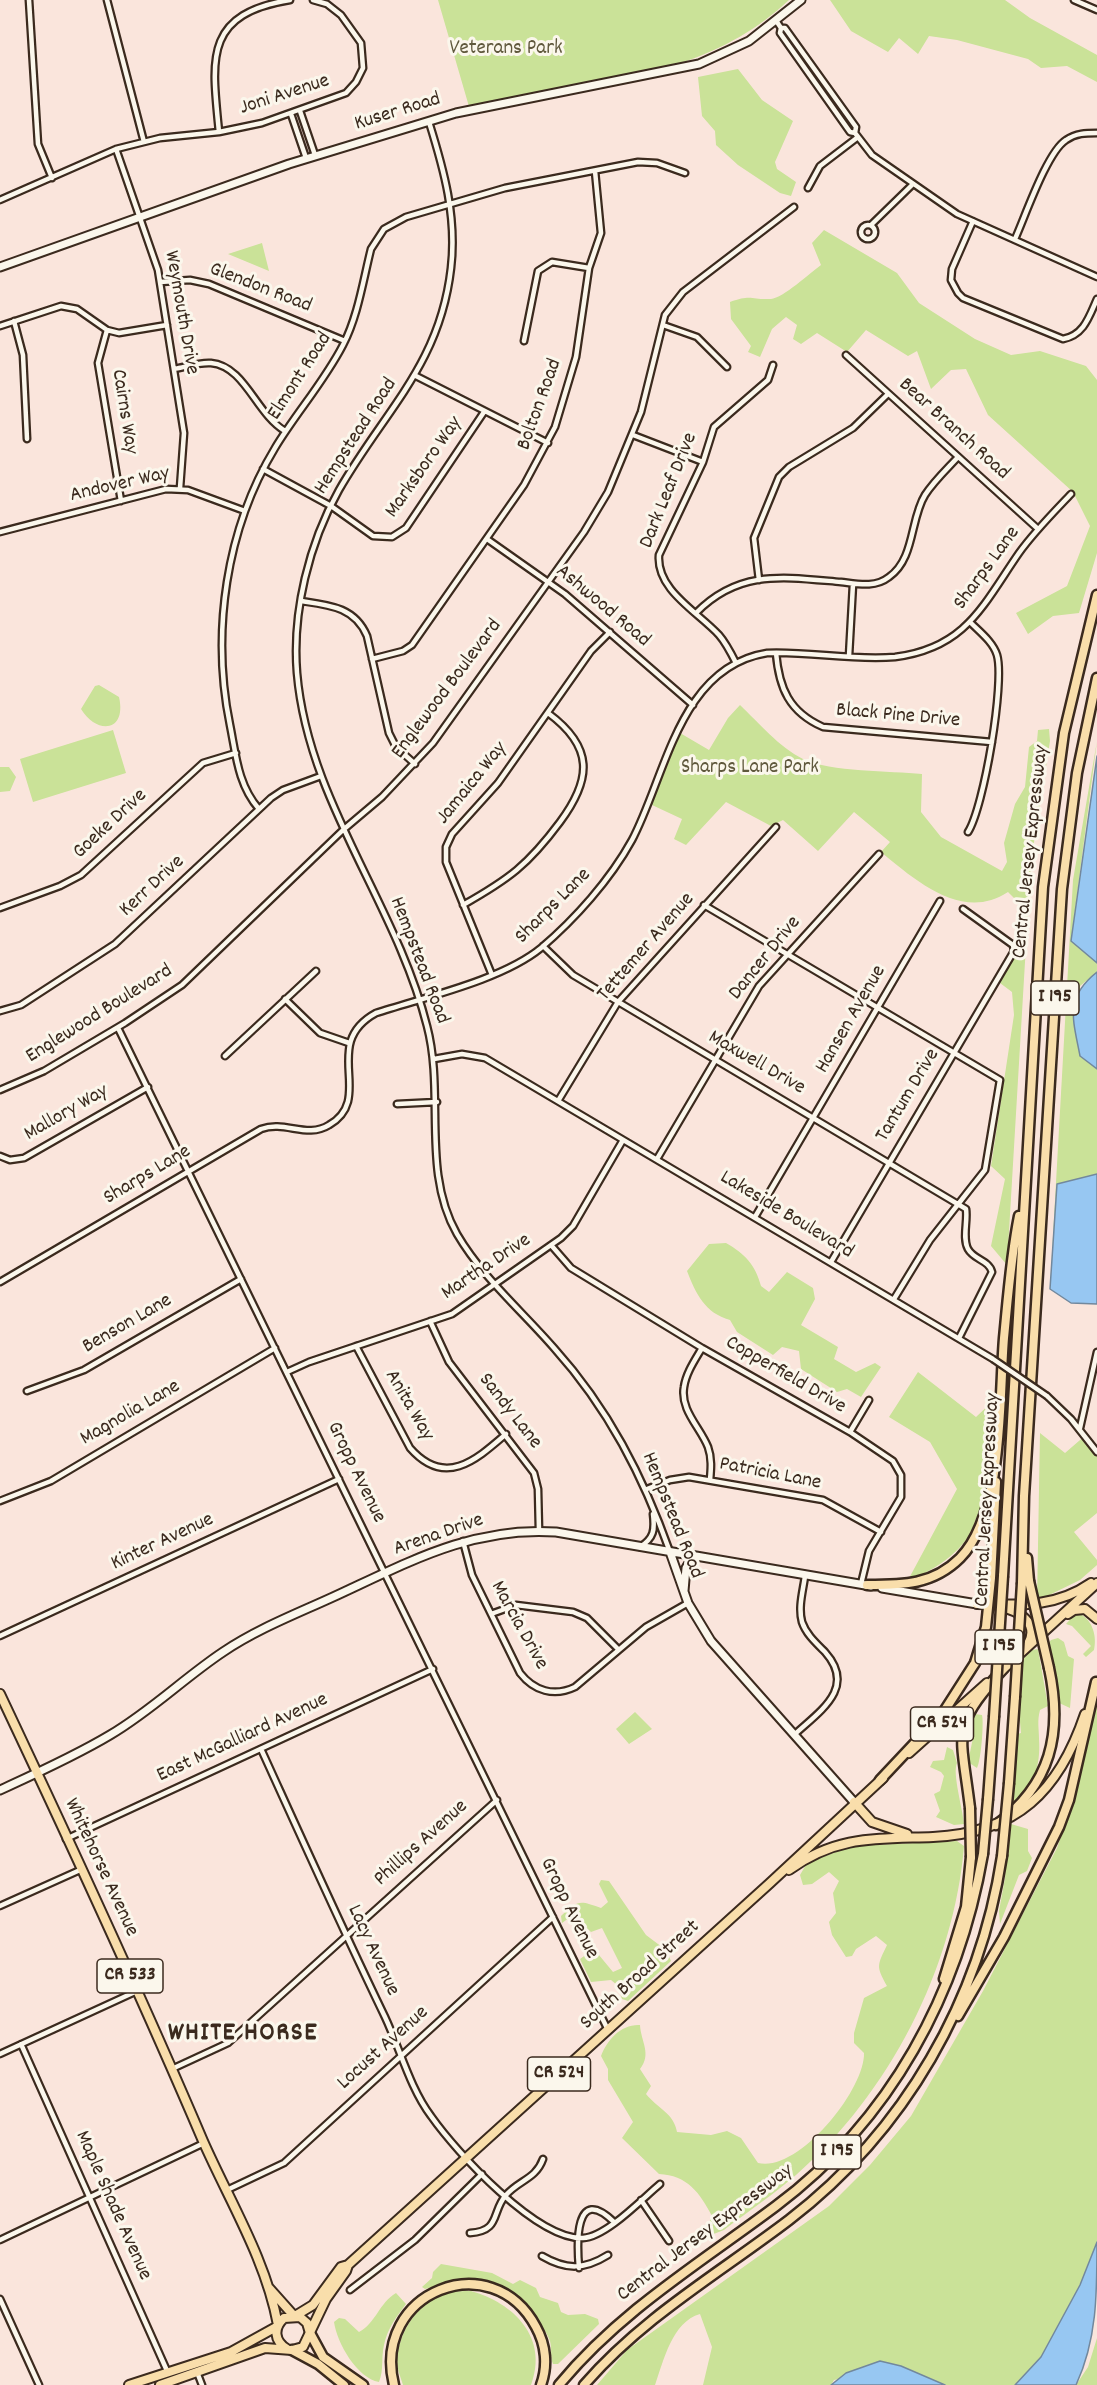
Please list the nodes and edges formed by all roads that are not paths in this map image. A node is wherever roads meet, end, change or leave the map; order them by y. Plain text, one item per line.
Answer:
1 (29, 0) edge
2 (107, 0) edge
3 (290, 0) edge
4 (313, 0) edge
5 (332, 0) edge
6 (801, 0) edge
7 (1074, 0) edge
8 (329, 6) junction
9 (1097, 10) edge
10 (779, 25) junction
11 (821, 78) junction
12 (816, 83) junction
13 (300, 111) junction
14 (291, 114) junction
15 (429, 122) junction
16 (219, 132) junction
17 (1097, 133) edge
18 (857, 135) junction
19 (144, 142) junction
20 (116, 149) junction
21 (315, 155) junction
22 (306, 158) junction
23 (594, 171) junction
24 (686, 173) dead end
25 (52, 178) junction
26 (912, 185) junction
27 (808, 188) dead end
28 (0, 200) edge
29 (451, 204) junction
30 (794, 207) dead end
31 (141, 216) junction
32 (973, 221) junction
33 (871, 225) dead end
34 (1015, 239) junction
35 (0, 267) edge
36 (589, 268) junction
37 (1097, 277) edge
38 (160, 282) junction
39 (1097, 298) edge
40 (14, 321) junction
41 (663, 325) junction
42 (0, 326) edge
43 (167, 326) junction
44 (107, 330) junction
45 (345, 341) junction
46 (524, 341) dead end
47 (846, 355) dead end
48 (773, 365) dead end
49 (727, 367) dead end
50 (174, 369) junction
51 (416, 376) junction
52 (888, 394) junction
53 (484, 412) junction
54 (285, 431) junction
55 (633, 435) junction
56 (27, 439) dead end
57 (548, 443) junction
58 (958, 457) junction
59 (704, 462) junction
60 (263, 469) junction
61 (180, 488) junction
62 (1071, 494) dead end
63 (121, 501) junction
64 (331, 506) junction
65 (245, 511) junction
66 (1038, 529) junction
67 (0, 532) edge
68 (487, 539) junction
69 (759, 580) junction
70 (549, 583) junction
71 (853, 584) junction
72 (1097, 595) edge
73 (301, 601) junction
74 (696, 613) junction
75 (970, 623) junction
76 (609, 632) junction
77 (776, 653) junction
78 (849, 656) junction
79 (372, 659) junction
80 (736, 663) junction
81 (1097, 678) edge
82 (693, 705) junction
83 (548, 713) junction
84 (992, 742) junction
85 (236, 753) junction
86 (415, 764) junction
87 (321, 776) junction
88 (259, 809) junction
89 (776, 827) dead end
90 (343, 830) junction
91 (968, 831) dead end
92 (879, 854) dead end
93 (940, 901) dead end
94 (463, 905) junction
95 (704, 905) junction
96 (0, 908) edge
97 (963, 909) dead end
98 (543, 946) junction
99 (788, 955) junction
100 (316, 970) dead end
101 (492, 975) junction
102 (285, 999) junction
103 (419, 999) junction
104 (618, 1002) junction
105 (879, 1008) junction
106 (0, 1011) edge
107 (118, 1028) junction
108 (349, 1043) junction
109 (954, 1052) junction
110 (225, 1056) dead end
111 (434, 1059) junction
112 (715, 1059) junction
113 (148, 1086) junction
114 (0, 1090) edge
115 (558, 1101) junction
116 (436, 1102) junction
117 (397, 1104) dead end
118 (814, 1117) junction
119 (623, 1140) junction
120 (0, 1156) edge
121 (657, 1160) junction
122 (889, 1162) junction
123 (188, 1171) junction
124 (1024, 1189) junction
125 (958, 1203) junction
126 (755, 1217) junction
127 (551, 1245) junction
128 (831, 1262) junction
129 (241, 1279) junction
130 (0, 1282) edge
131 (495, 1284) junction
132 (894, 1299) junction
133 (430, 1321) junction
134 (959, 1338) junction
135 (356, 1346) junction
136 (275, 1348) junction
137 (702, 1348) junction
138 (1097, 1352) edge
139 (287, 1372) junction
140 (27, 1391) dead end
141 (869, 1400) dead end
142 (998, 1427) junction
143 (1080, 1428) junction
144 (850, 1432) junction
145 (506, 1434) junction
146 (1097, 1452) edge
147 (339, 1479) junction
148 (710, 1480) junction
149 (647, 1489) junction
150 (0, 1501) edge
151 (653, 1509) junction
152 (539, 1531) junction
153 (881, 1532) junction
154 (463, 1540) junction
155 (640, 1547) junction
156 (670, 1552) junction
157 (693, 1556) junction
158 (386, 1573) junction
159 (805, 1576) junction
160 (1097, 1581) edge
161 (1025, 1582) junction
162 (864, 1585) junction
163 (684, 1593) junction
164 (688, 1603) junction
165 (977, 1604) junction
166 (491, 1614) junction
167 (1058, 1618) junction
168 (1097, 1619) edge
169 (0, 1636) edge
170 (618, 1649) junction
171 (1020, 1654) junction
172 (1004, 1668) junction
173 (433, 1669) junction
174 (1097, 1681) edge
175 (0, 1694) edge
176 (3, 1709) edge
177 (794, 1735) junction
178 (261, 1749) junction
179 (36, 1773) junction
180 (880, 1780) junction
181 (0, 1790) edge
182 (497, 1800) junction
183 (855, 1802) junction
184 (996, 1825) junction
185 (921, 1837) junction
186 (66, 1839) junction
187 (80, 1870) junction
188 (771, 1883) junction
189 (0, 1906) edge
190 (553, 1917) junction
191 (346, 1936) junction
192 (137, 1991) junction
193 (608, 2030) junction
194 (944, 2036) junction
195 (920, 2042) junction
196 (21, 2044) junction
197 (0, 2054) edge
198 (402, 2055) junction
199 (174, 2068) junction
200 (204, 2143) junction
201 (466, 2159) junction
202 (543, 2159) dead end
203 (482, 2174) junction
204 (660, 2184) dead end
205 (227, 2190) junction
206 (505, 2196) junction
207 (91, 2199) junction
208 (641, 2200) junction
209 (614, 2223) junction
210 (470, 2233) dead end
211 (576, 2238) junction
212 (0, 2240) edge
213 (669, 2241) dead end
214 (608, 2255) dead end
215 (542, 2256) dead end
216 (348, 2265) junction
217 (579, 2268) junction
218 (269, 2288) junction
219 (350, 2290) dead end
220 (0, 2299) edge
221 (295, 2316) junction
222 (278, 2325) junction
223 (310, 2333) junction
224 (290, 2350) junction
225 (194, 2364) junction
226 (167, 2372) junction
227 (198, 2373) junction
228 (171, 2381) junction
229 (39, 2385) edge
230 (129, 2385) edge
231 (160, 2385) edge
232 (202, 2385) edge
233 (344, 2385) edge
234 (363, 2385) edge
235 (394, 2385) edge
236 (541, 2385) edge
237 (559, 2385) edge
238 (584, 2385) edge

1 - 25 street
2 - 19 street
3 - 16 street, Joni Avenue
4 - 8 street, Joni Avenue
5 - 8 street
6 - 10 street, Kuser Road
7 - 9 street
8 - 13 street, Joni Avenue
10 - 11 street
10 - 12 street
10 - 15 street, Kuser Road
11 - 12 street
11 - 18 street
12 - 18 street
13 - 14 street, Joni Avenue
13 - 21 street
14 - 16 street, Joni Avenue
14 - 22 street
15 - 21 street, Kuser Road
15 - 29 street, Hempstead Road
16 - 19 street, Joni Avenue
17 - 34 street
18 - 26 street
18 - 27 street
19 - 20 street, Joni Avenue
20 - 25 street, Joni Avenue
20 - 31 street, Weymouth Drive
21 - 22 street, Kuser Road
22 - 31 street, Kuser Road
23 - 24 street, Elmont Road
23 - 29 street, Elmont Road
23 - 36 street, Bolton Road
25 - 28 street, Joni Avenue
26 - 32 street
26 - 33 street
29 - 45 street, Elmont Road
29 - 51 street, Hempstead Road
30 - 41 street, Englewood Boulevard
31 - 35 street, Kuser Road
31 - 38 street, Weymouth Drive
32 - 34 street
32 - 39 street
34 - 37 street
36 - 46 street
36 - 57 street, Bolton Road
38 - 43 street, Weymouth Drive
38 - 45 street, Glendon Road
40 - 42 street
40 - 44 street
40 - 56 street
41 - 49 street
41 - 55 street, Englewood Boulevard
43 - 44 street
43 - 50 street, Weymouth Drive
44 - 63 street, Cairns Way
45 - 54 street, Elmont Road
47 - 52 street, Bear Branch Road
48 - 59 street, Dark Leaf Drive
50 - 54 street
50 - 61 street, Weymouth Drive
51 - 53 street
51 - 64 street, Hempstead Road
52 - 58 street, Bear Branch Road
52 - 69 street
53 - 57 street
53 - 64 street, Marksboro Way
54 - 60 street, Elmont Road
55 - 59 street
55 - 70 street, Englewood Boulevard
57 - 68 street, Bolton Road
58 - 66 street, Bear Branch Road
58 - 71 street
59 - 74 street, Dark Leaf Drive
60 - 64 street, Marksboro Way
60 - 65 street, Elmont Road
61 - 63 street, Andover Way
61 - 65 street, Andover Way
62 - 66 street, Sharps Lane
63 - 67 street, Andover Way
64 - 73 street, Hempstead Road
65 - 85 street, Elmont Road
66 - 75 street, Sharps Lane
68 - 70 street, Ashwood Road
68 - 79 street, Bolton Road
69 - 71 street
69 - 74 street
70 - 76 street, Ashwood Road
70 - 86 street, Englewood Boulevard
71 - 78 street
72 - 124 highway, Central Jersey Expressway / I 195
73 - 79 street
73 - 87 street, Hempstead Road
74 - 80 street, Dark Leaf Drive
75 - 78 street, Sharps Lane
75 - 84 street
76 - 82 street, Ashwood Road
76 - 83 street, Jamaica Way
77 - 78 street, Sharps Lane
77 - 80 street, Sharps Lane
77 - 84 street, Black Pine Drive
79 - 86 street
80 - 82 street, Sharps Lane
81 - 161 highway, Central Jersey Expressway / I 195
82 - 98 street, Sharps Lane
83 - 94 street, Jamaica Way
83 - 94 street
84 - 91 street
85 - 88 street, Elmont Road
85 - 96 street, Goeke Drive
86 - 90 street, Englewood Boulevard
87 - 88 street, Kerr Drive
87 - 90 street, Hempstead Road
88 - 106 street, Kerr Drive
89 - 95 street, Tettemer Avenue
90 - 103 street, Hempstead Road
90 - 107 street, Englewood Boulevard
92 - 99 street, Dancer Drive
93 - 105 street, Hansen Avenue
94 - 101 street, Jamaica Way
95 - 99 street
95 - 104 street, Tettemer Avenue
97 - 109 street, Tantum Drive
98 - 101 street, Sharps Lane
98 - 104 street, Maxwell Drive
99 - 105 street
99 - 112 street, Dancer Drive
100 - 102 street
101 - 103 street, Sharps Lane
102 - 108 street
102 - 110 street
103 - 108 street, Sharps Lane
103 - 111 street, Hempstead Road
104 - 112 street, Maxwell Drive
104 - 115 street, Tettemer Avenue
105 - 109 street
105 - 118 street, Hansen Avenue
107 - 113 street, Gropp Avenue
107 - 114 street, Englewood Boulevard
108 - 123 street, Sharps Lane
109 - 122 street, Tantum Drive
109 - 125 street
111 - 115 street, Lakeside Boulevard
111 - 116 street, Hempstead Road
112 - 118 street, Maxwell Drive
112 - 121 street, Dancer Drive
113 - 120 street, Mallory Way
113 - 123 street, Gropp Avenue
115 - 119 street, Lakeside Boulevard
116 - 117 street
116 - 131 street, Hempstead Road
118 - 122 street, Maxwell Drive
118 - 126 street, Hansen Avenue
119 - 121 street, Lakeside Boulevard
119 - 127 street, Martha Drive
121 - 126 street, Lakeside Boulevard
122 - 125 street, Maxwell Drive
122 - 128 street, Tantum Drive
123 - 129 street, Gropp Avenue
123 - 130 street, Sharps Lane
124 - 142 highway
124 - 195 highway, Central Jersey Expressway / I 195, bridge
125 - 132 street
125 - 134 street
126 - 128 street, Lakeside Boulevard
127 - 131 street, Martha Drive
127 - 137 street, Copperfield Drive
128 - 132 street, Lakeside Boulevard
129 - 136 street, Gropp Avenue
129 - 140 street, Benson Lane
131 - 133 street, Martha Drive
131 - 149 street, Hempstead Road
132 - 134 street, Lakeside Boulevard
133 - 135 street, Martha Drive
133 - 145 street, Sandy Lane
134 - 143 street, Lakeside Boulevard, bridge
135 - 139 street, Martha Drive
135 - 145 street, Anita Way
136 - 139 street, Gropp Avenue
136 - 150 street, Magnolia Lane
137 - 144 street, Copperfield Drive
137 - 148 street
138 - 143 street
139 - 147 street, Gropp Avenue
141 - 144 street
142 - 162 highway
142 - 180 highway, bridge
143 - 146 street, Lakeside Boulevard
144 - 153 street, Copperfield Drive
145 - 152 street, Sandy Lane
147 - 158 street, Gropp Avenue
147 - 169 street, Kinter Avenue
148 - 149 street, Patricia Lane
148 - 153 street, Patricia Lane
149 - 151 street, Hempstead Road
151 - 155 street
151 - 156 street, Hempstead Road
152 - 154 street, Arena Drive
152 - 155 street, Arena Drive
153 - 162 street, Copperfield Drive
154 - 158 street, Arena Drive
154 - 166 street, Marcia Drive
155 - 156 street, Arena Drive
156 - 157 street, Arena Drive
156 - 163 street, Hempstead Road
157 - 159 street, Arena Drive
157 - 163 street
158 - 173 street, Gropp Avenue
158 - 179 street, Arena Drive
159 - 162 street, Arena Drive
159 - 177 street
160 - 165 main road
160 - 167 main road, South Broad Street / CR 524
161 - 184 highway, bridge
161 - 194 highway, Central Jersey Expressway / I 195, bridge
162 - 165 street, Arena Drive
163 - 164 street, Hempstead Road
164 - 170 street, Marcia Drive
164 - 177 street, Hempstead Road
165 - 171 main road
166 - 170 street
166 - 170 street, Marcia Drive
167 - 168 main road
167 - 171 main road, South Broad Street / CR 524
171 - 172 main road, South Broad Street / CR 524
172 - 180 main road, South Broad Street / CR 524
172 - 195 highway, bridge
173 - 178 street, East McGalliard Avenue
173 - 182 street, Gropp Avenue
174 - 184 main road, South Broad Street / CR 524
174 - 194 highway
175 - 176 main road, Whitehorse Avenue / CR 533
176 - 179 main road, Whitehorse Avenue / CR 533
177 - 183 street, Hempstead Road
178 - 186 street, East McGalliard Avenue
178 - 191 street, Lacy Avenue
179 - 181 street, Arena Drive
179 - 186 main road, Whitehorse Avenue / CR 533
180 - 183 main road, South Broad Street / CR 524
182 - 190 street, Gropp Avenue
182 - 191 street, Phillips Avenue
183 - 185 main road
183 - 188 main road, South Broad Street / CR 524
184 - 185 main road, South Broad Street / CR 524
185 - 188 main road, South Broad Street / CR 524
186 - 187 main road, Whitehorse Avenue / CR 533
187 - 189 street
187 - 192 main road, Whitehorse Avenue / CR 533
188 - 193 main road, South Broad Street / CR 524
190 - 193 street, Gropp Avenue
190 - 198 street, Locust Avenue
191 - 198 street, Lacy Avenue
191 - 199 street, Phillips Avenue
192 - 196 street
192 - 199 main road, Whitehorse Avenue / CR 533
193 - 201 main road, South Broad Street / CR 524
194 - 238 highway, Central Jersey Expressway / I 195
195 - 237 highway, Central Jersey Expressway / I 195
196 - 197 street
196 - 207 street, Maple Shade Avenue
198 - 201 street, Lacy Avenue
198 - 205 street, Locust Avenue
199 - 200 main road, Whitehorse Avenue / CR 533
200 - 205 main road, Whitehorse Avenue / CR 533
200 - 207 street
201 - 203 street, Lacy Avenue
201 - 216 main road, South Broad Street / CR 524
202 - 206 street
203 - 206 street, Lacy Avenue
203 - 219 street
204 - 208 street
205 - 218 main road, Whitehorse Avenue / CR 533
206 - 210 street
206 - 211 street, Lacy Avenue
207 - 212 street
207 - 226 street, Maple Shade Avenue
208 - 209 street
208 - 213 street
209 - 211 street
209 - 211 street
211 - 217 street
214 - 217 street
215 - 217 street
216 - 221 main road, South Broad Street / CR 524
216 - 223 main road, South Broad Street / CR 524
218 - 221 main road, Whitehorse Avenue
218 - 222 main road, Whitehorse Avenue
220 - 229 street
221 - 222 main road
221 - 223 main road
222 - 224 main road
222 - 225 main road
223 - 224 main road
223 - 234 highway
224 - 227 main road
224 - 233 highway
225 - 226 main road
225 - 227 street
226 - 228 street, Maple Shade Avenue
226 - 230 main road
227 - 228 main road
227 - 232 street
228 - 231 main road
235 - 236 highway

